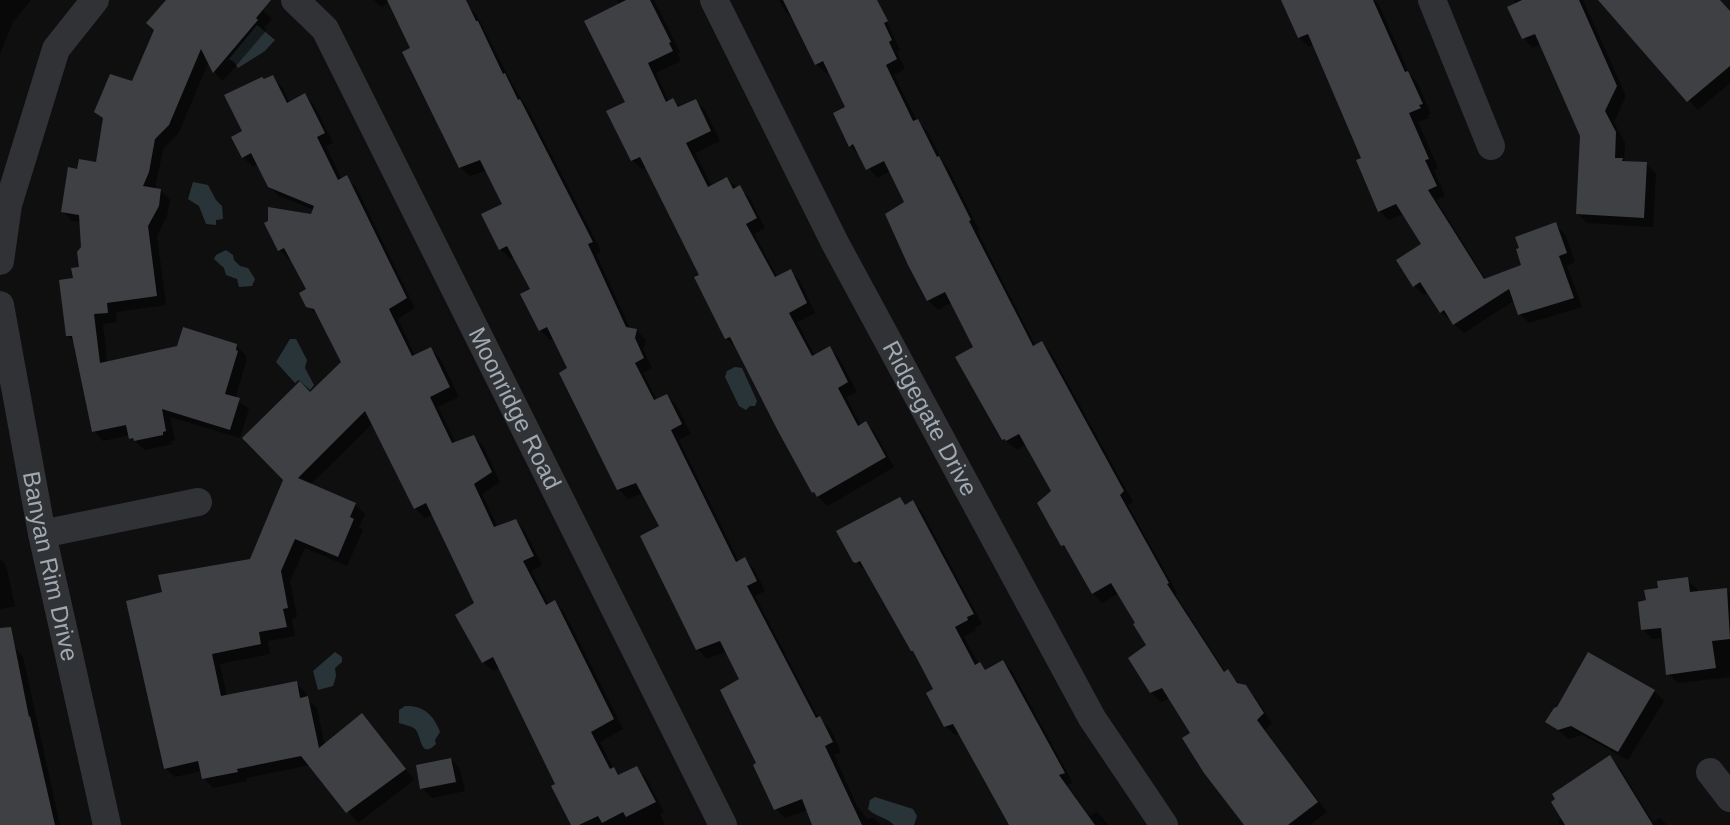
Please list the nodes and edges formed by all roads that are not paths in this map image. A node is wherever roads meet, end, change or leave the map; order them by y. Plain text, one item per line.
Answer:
1 (95, 0) edge
2 (295, 0) edge
3 (714, 0) edge
4 (1432, 0) edge
5 (1491, 146) dead end
6 (0, 261) edge
7 (0, 305) edge
8 (198, 502) dead end
9 (42, 534) junction
10 (1710, 772) dead end
11 (1730, 798) edge
12 (107, 825) edge
13 (723, 825) edge
14 (1164, 825) edge

1 - 6 street
2 - 13 street, Moonridge Road
3 - 14 street, Ridgegate Drive
4 - 5 street
7 - 9 street, Banyan Rim Drive
8 - 9 street
9 - 12 street, Banyan Rim Drive
10 - 11 street

